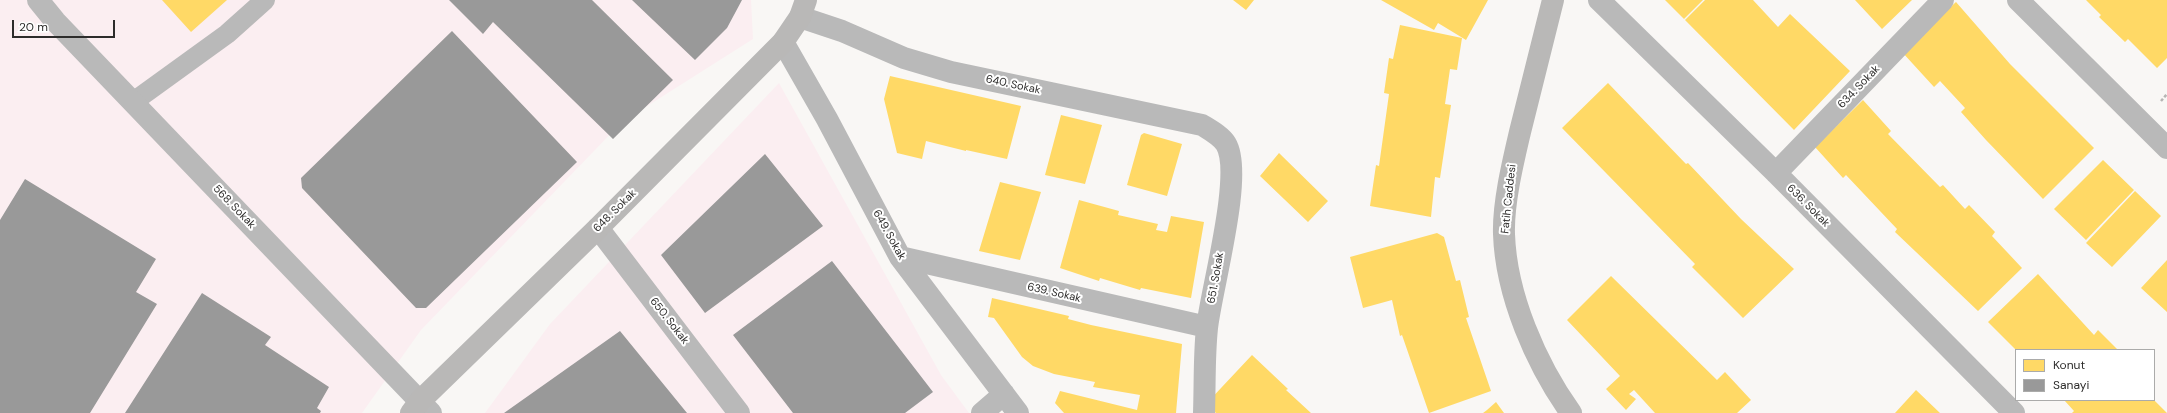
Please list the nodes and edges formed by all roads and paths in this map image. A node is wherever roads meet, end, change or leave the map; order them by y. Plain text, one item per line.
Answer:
1 (38, 0) edge
2 (265, 0) edge
3 (1553, 0) edge
4 (1599, 0) edge
5 (1943, 0) edge
6 (2018, 0) edge
7 (803, 8) edge
8 (783, 42) junction
9 (133, 102) junction
10 (1226, 144) joint
11 (2167, 148) edge
12 (1776, 174) junction
13 (598, 228) junction
14 (900, 257) junction
15 (1207, 327) junction
16 (1004, 394) junction
17 (421, 409) edge
18 (739, 413) edge
19 (982, 413) edge
20 (1018, 413) edge
21 (1204, 413) edge
22 (1571, 413) edge
23 (2014, 413) edge

1 - 9 street, 568. Sokak
2 - 9 lane
3 - 22 street, Fatih Caddesi
4 - 12 street, 636. Sokak
5 - 12 street, 634. Sokak
6 - 11 street
7 - 8 street, 648. Sokak
7 - 10 street, 640. Sokak
8 - 13 street, 648. Sokak
8 - 14 street, 649. Sokak
9 - 17 street, 568. Sokak
10 - 15 street, 651. Sokak
12 - 23 street, 636. Sokak
13 - 17 street, 648. Sokak
13 - 18 street, 650. Sokak
14 - 15 street, 639. Sokak
14 - 16 street, 649. Sokak
15 - 21 street, 651. Sokak
16 - 19 street
16 - 20 street, 649. Sokak

